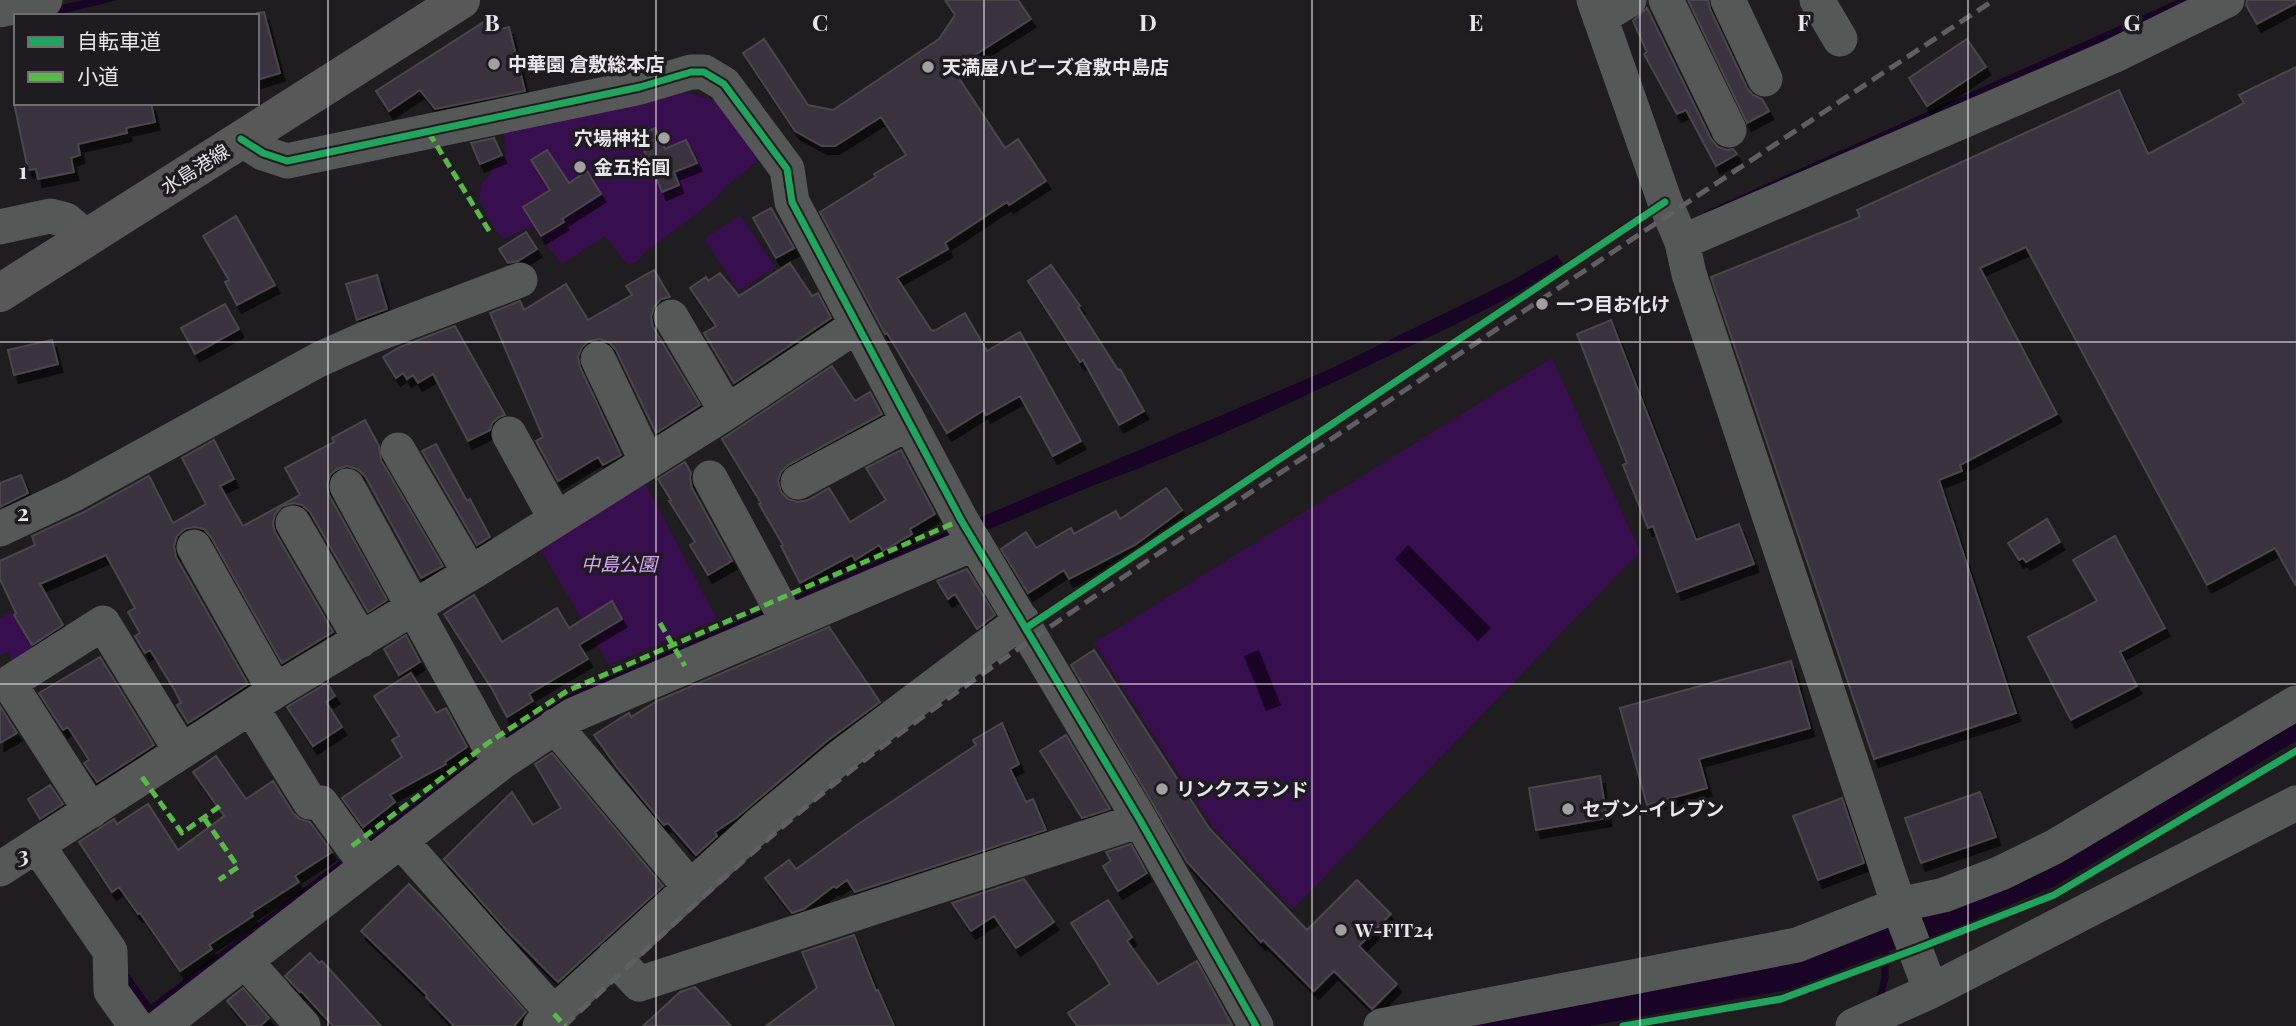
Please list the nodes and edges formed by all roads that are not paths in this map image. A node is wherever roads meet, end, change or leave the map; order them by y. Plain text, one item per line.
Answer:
1 (45, 0) edge
2 (461, 0) edge
3 (1629, 0) edge
4 (1666, 0) edge
5 (1728, 0) edge
6 (1817, 0) edge
7 (2227, 0) edge
8 (1597, 9) edge
9 (0, 10) edge
10 (1840, 39) dead end
11 (1765, 79) dead end
12 (1730, 130) dead end
13 (241, 139) junction
14 (0, 227) edge
15 (1678, 234) junction
16 (87, 238) junction
17 (520, 280) dead end
18 (0, 293) edge
19 (671, 317) dead end
20 (856, 326) junction
21 (598, 359) dead end
22 (727, 412) junction
23 (908, 423) junction
24 (509, 434) dead end
25 (398, 450) dead end
26 (647, 462) junction
27 (710, 478) dead end
28 (798, 482) dead end
29 (347, 485) dead end
30 (556, 519) junction
31 (293, 523) dead end
32 (0, 529) edge
33 (969, 534) junction
34 (194, 547) dead end
35 (470, 573) junction
36 (414, 607) junction
37 (783, 613) junction
38 (1022, 620) junction
39 (361, 640) junction
40 (263, 699) junction
41 (2296, 704) edge
42 (555, 726) junction
43 (181, 751) junction
44 (496, 753) junction
45 (2296, 803) edge
46 (91, 811) junction
47 (1140, 820) junction
48 (400, 840) junction
49 (37, 845) junction
50 (362, 859) junction
51 (0, 869) edge
52 (690, 887) junction
53 (1905, 922) junction
54 (614, 957) junction
55 (246, 962) junction
56 (1931, 992) junction
57 (1878, 1018) edge
58 (547, 1020) edge
59 (142, 1023) edge
60 (297, 1024) edge
61 (1256, 1026) edge
62 (1381, 1026) edge

1 - 9 street
2 - 13 main road, 水島港線
3 - 8 street
4 - 12 street
5 - 11 street
6 - 10 street
7 - 15 street
8 - 15 street
13 - 16 main road, 水島港線
13 - 20 street
14 - 16 street
15 - 53 street
16 - 18 main road, 水島港線
17 - 32 street
19 - 22 street
20 - 22 street
20 - 23 street
21 - 26 street
22 - 26 street
23 - 28 street
23 - 33 street
24 - 30 street
25 - 35 street
26 - 30 street
27 - 37 street
29 - 36 street
30 - 35 street
31 - 39 street
33 - 37 street
33 - 38 street
34 - 40 street
35 - 36 street
36 - 39 street
36 - 44 street
37 - 42 street
38 - 47 street
38 - 52 street
39 - 40 street
40 - 43 street
40 - 50 street
41 - 53 street
42 - 44 street
42 - 52 street
43 - 46 street
43 - 46 street
44 - 48 street
45 - 56 street
46 - 49 street
47 - 54 street
47 - 61 street
48 - 50 street
48 - 58 street
49 - 51 street
49 - 59 street
50 - 55 street
52 - 54 street
53 - 56 street
53 - 62 street
54 - 58 street
55 - 59 street
55 - 60 street
56 - 57 street

